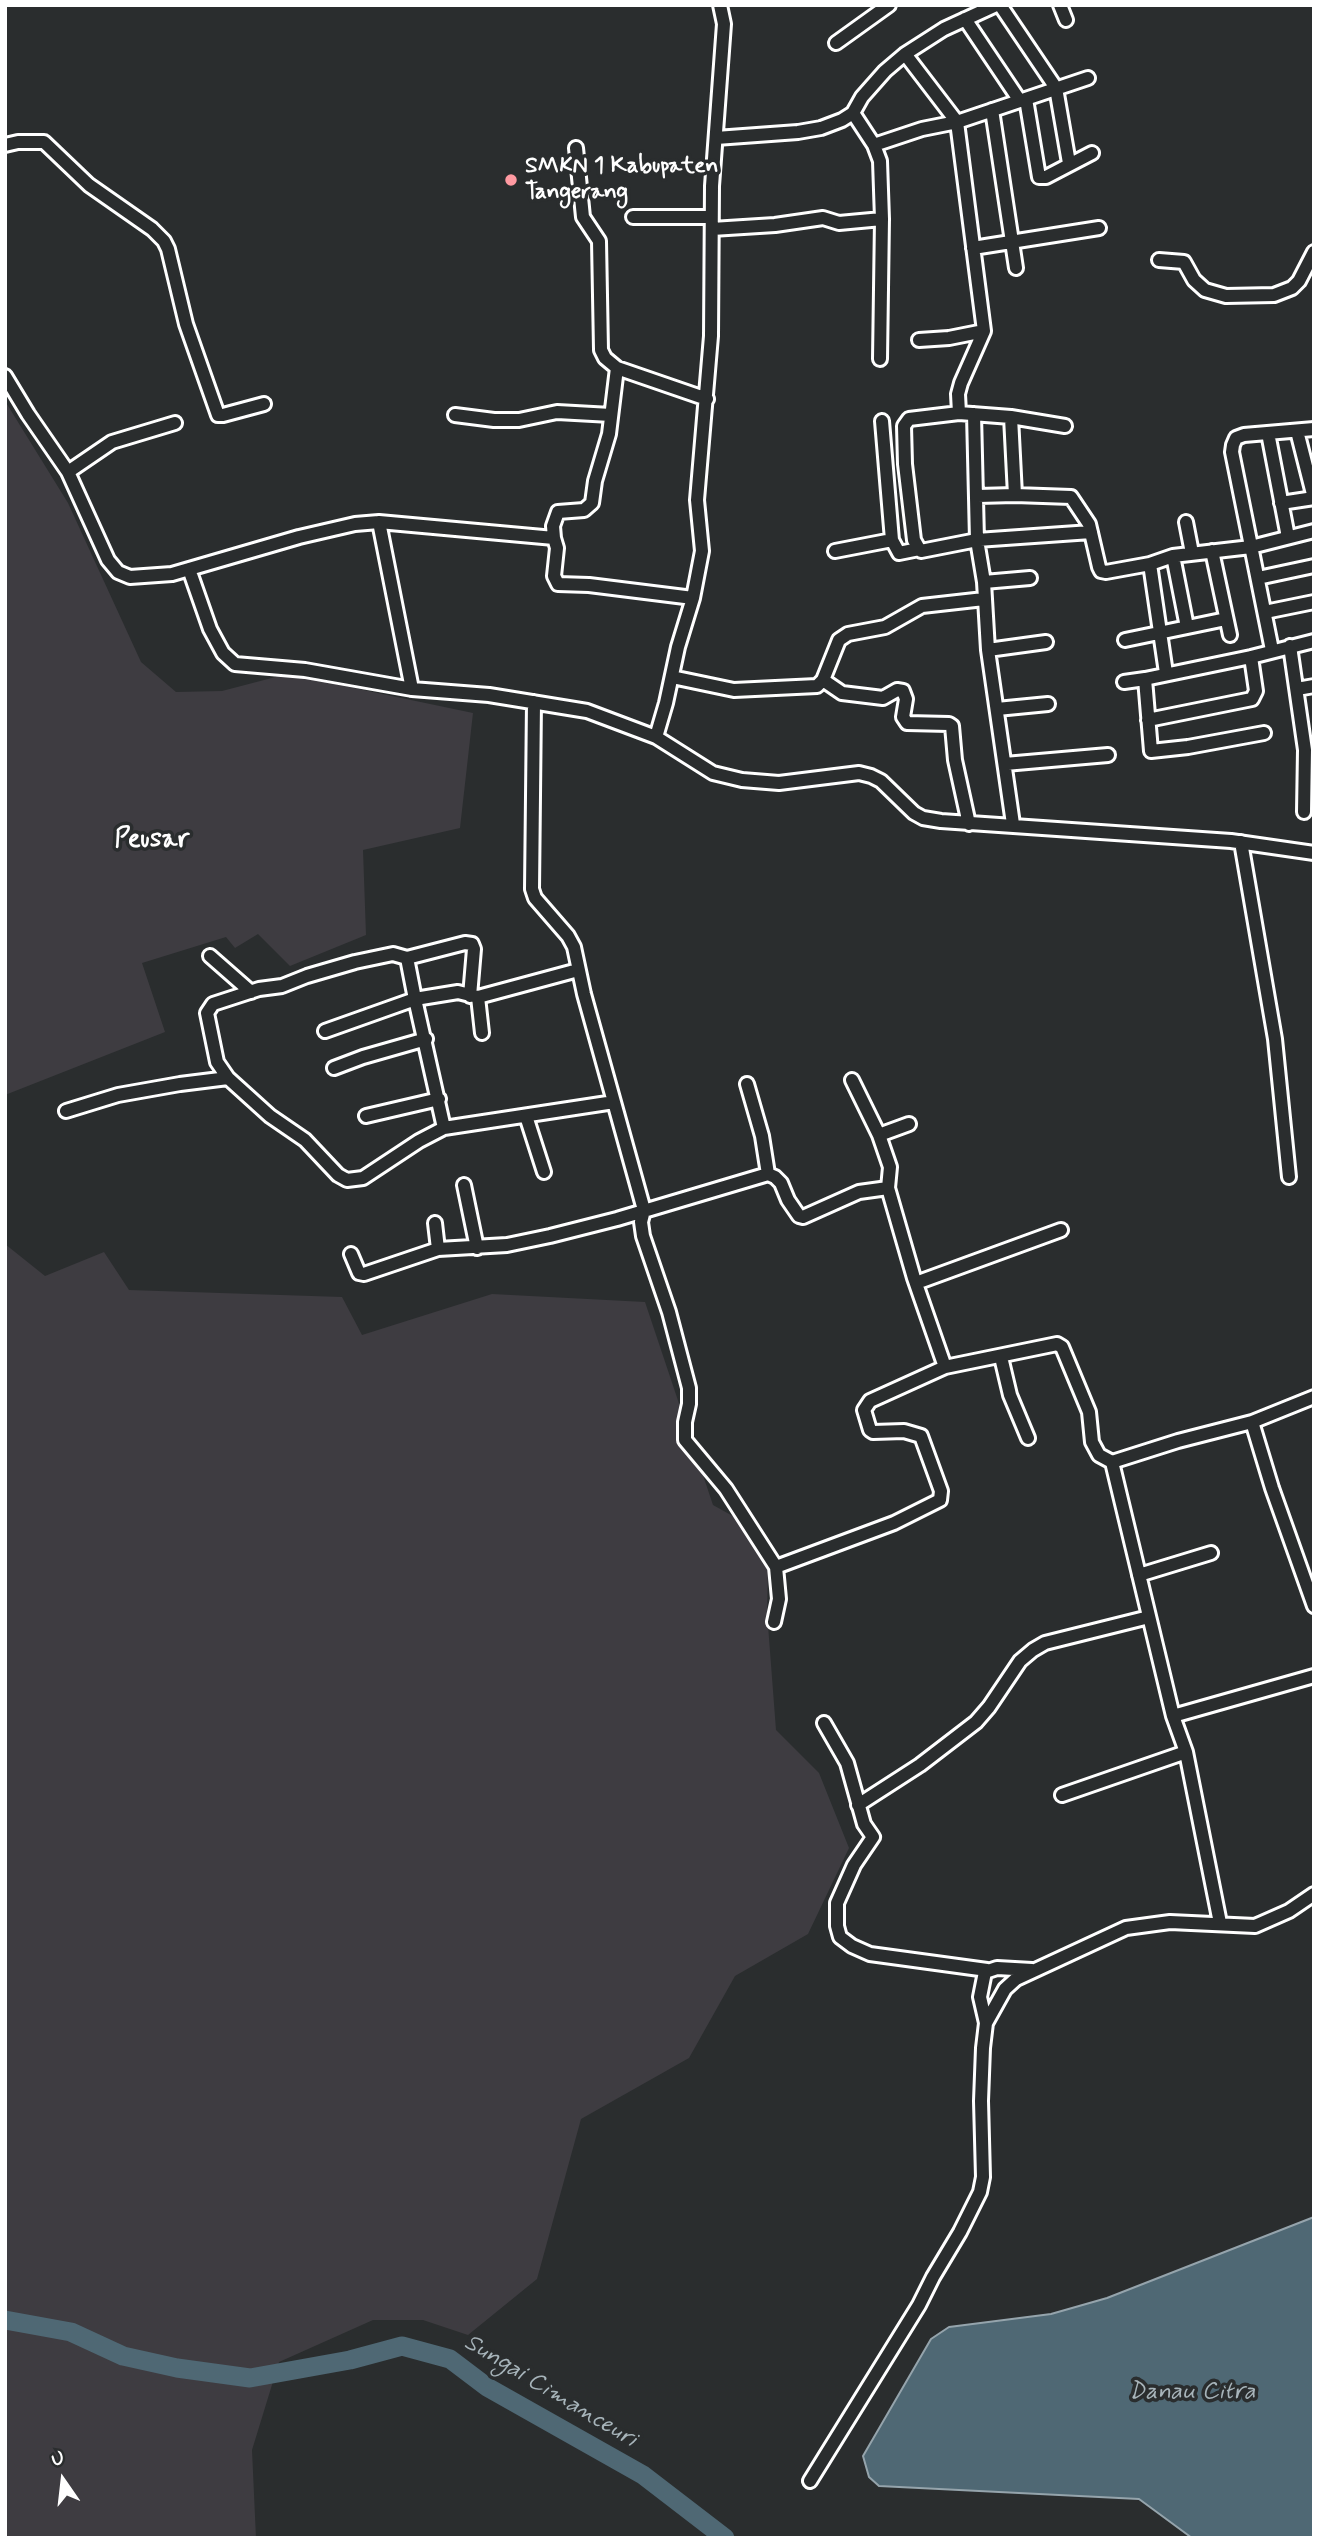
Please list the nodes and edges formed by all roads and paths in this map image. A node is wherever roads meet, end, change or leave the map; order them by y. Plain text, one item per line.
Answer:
1 (720, 5) edge
2 (890, 5) edge
3 (998, 5) edge
4 (1060, 5) edge
5 (965, 19) junction
6 (1066, 20) dead end
7 (836, 43) dead end
8 (905, 54) junction
9 (1088, 78) dead end
10 (1056, 88) junction
11 (1023, 100) junction
12 (992, 110) junction
13 (853, 113) junction
14 (957, 122) junction
15 (716, 138) junction
16 (5, 145) edge
17 (874, 145) junction
18 (576, 148) dead end
19 (1092, 153) dead end
20 (1069, 163) junction
21 (634, 217) dead end
22 (882, 219) junction
23 (711, 223) junction
24 (1099, 228) dead end
25 (1012, 243) junction
26 (973, 248) junction
27 (1314, 252) edge
28 (1160, 260) dead end
29 (1016, 268) dead end
30 (984, 331) junction
31 (919, 340) dead end
32 (880, 359) dead end
33 (617, 368) junction
34 (5, 376) edge
35 (707, 399) junction
36 (264, 404) dead end
37 (959, 413) junction
38 (974, 414) junction
39 (455, 415) dead end
40 (611, 415) junction
41 (1011, 417) junction
42 (882, 421) dead end
43 (175, 422) dead end
44 (1065, 426) dead end
45 (1314, 429) edge
46 (1297, 430) junction
47 (1268, 433) junction
48 (1310, 467) edge
49 (68, 472) junction
50 (1015, 495) junction
51 (978, 496) junction
52 (1314, 498) edge
53 (1281, 503) junction
54 (379, 522) junction
55 (1186, 522) dead end
56 (1314, 531) edge
57 (1091, 532) junction
58 (1288, 537) junction
59 (554, 538) junction
60 (892, 540) junction
61 (977, 540) junction
62 (1251, 547) junction
63 (919, 549) junction
64 (835, 551) dead end
65 (1212, 551) junction
66 (1192, 553) junction
67 (1173, 556) junction
68 (1150, 564) junction
69 (1314, 566) edge
70 (189, 569) junction
71 (1030, 578) dead end
72 (1258, 578) junction
73 (984, 582) junction
74 (693, 598) junction
75 (984, 599) junction
76 (1314, 602) edge
77 (1265, 612) junction
78 (1226, 620) junction
79 (1187, 627) junction
80 (1160, 633) junction
81 (1230, 635) dead end
82 (1125, 640) dead end
83 (1314, 641) edge
84 (1046, 642) dead end
85 (1290, 646) junction
86 (988, 650) junction
87 (1272, 650) junction
88 (1251, 657) junction
89 (1166, 673) junction
90 (672, 677) junction
91 (1145, 679) junction
92 (822, 680) junction
93 (1124, 682) dead end
94 (1314, 686) edge
95 (412, 689) junction
96 (1297, 690) junction
97 (534, 702) junction
98 (1048, 704) dead end
99 (998, 709) junction
100 (1148, 720) junction
101 (1264, 733) dead end
102 (656, 737) junction
103 (1108, 755) dead end
104 (1005, 764) junction
105 (1304, 812) dead end
106 (969, 824) junction
107 (1013, 824) junction
108 (1241, 842) junction
109 (1314, 853) edge
110 (210, 956) dead end
111 (407, 958) junction
112 (578, 970) junction
113 (251, 992) junction
114 (474, 997) junction
115 (415, 999) junction
116 (325, 1031) dead end
117 (482, 1033) dead end
118 (426, 1040) junction
119 (334, 1068) dead end
120 (228, 1078) junction
121 (852, 1080) dead end
122 (747, 1084) dead end
123 (439, 1099) junction
124 (614, 1101) junction
125 (66, 1111) dead end
126 (366, 1116) dead end
127 (526, 1116) junction
128 (909, 1124) dead end
129 (444, 1128) junction
130 (879, 1135) junction
131 (544, 1172) dead end
132 (768, 1174) junction
133 (1289, 1177) dead end
134 (464, 1185) dead end
135 (888, 1188) junction
136 (644, 1210) junction
137 (435, 1223) dead end
138 (1061, 1230) dead end
139 (438, 1248) junction
140 (477, 1248) junction
141 (351, 1254) dead end
142 (916, 1283) junction
143 (1000, 1357) junction
144 (945, 1367) junction
145 (1314, 1397) edge
146 (1252, 1422) junction
147 (1028, 1438) dead end
148 (1112, 1462) junction
149 (1211, 1553) dead end
150 (776, 1567) junction
151 (1139, 1575) junction
152 (1314, 1606) edge
153 (1149, 1617) junction
154 (775, 1622) dead end
155 (1314, 1676) edge
156 (1173, 1716) junction
157 (824, 1723) dead end
158 (1186, 1752) junction
159 (1062, 1795) dead end
160 (858, 1805) junction
161 (1314, 1894) edge
162 (1220, 1923) junction
163 (987, 1969) junction
164 (1037, 1970) junction
165 (986, 2023) junction
166 (810, 2481) dead end

1 - 15 street
2 - 7 street
3 - 5 street
3 - 10 street
4 - 6 street
5 - 8 street
5 - 11 street
8 - 13 street
8 - 14 street
9 - 10 street
10 - 11 street
10 - 20 street
11 - 12 street
11 - 20 street
12 - 14 street
12 - 25 street
13 - 15 street
13 - 17 street
14 - 17 street
14 - 26 street
15 - 23 street
16 - 36 street
17 - 22 street
18 - 33 street
19 - 20 street
21 - 23 street
22 - 23 street
22 - 32 street
23 - 35 street
24 - 25 street
25 - 26 street
25 - 29 street
26 - 30 street
27 - 28 street
30 - 31 street
30 - 37 street
33 - 35 street
33 - 40 street
34 - 49 street
35 - 74 street
37 - 38 street
37 - 63 street
38 - 41 street
38 - 51 street
39 - 40 street
40 - 59 street
41 - 44 street
41 - 50 street
42 - 60 street
43 - 49 street
45 - 46 street
46 - 47 street
46 - 48 street
47 - 53 street
47 - 62 street
48 - 52 street
49 - 70 street
50 - 51 street
50 - 57 street
51 - 61 street
52 - 53 street
53 - 58 street
54 - 59 street
54 - 70 street
54 - 95 street
55 - 66 street
56 - 58 street
57 - 61 street
57 - 68 street
58 - 62 street
59 - 74 street
60 - 63 street
60 - 64 street
61 - 63 street
61 - 73 street
62 - 65 street
62 - 72 street
65 - 66 street
65 - 78 street
66 - 67 street
67 - 68 street
67 - 79 street
68 - 80 street
69 - 72 street
70 - 95 street
71 - 73 street
72 - 77 street
73 - 75 street
74 - 90 street
75 - 86 street
75 - 92 street
76 - 77 street
77 - 87 street
78 - 79 street
78 - 81 street
79 - 80 street
80 - 82 street
80 - 89 street
83 - 85 street
84 - 86 street
85 - 87 street
85 - 96 street
86 - 99 street
87 - 88 street
88 - 89 street
88 - 100 street
89 - 91 street
90 - 92 street
90 - 102 street
91 - 93 street
91 - 100 street
92 - 106 street
94 - 96 street
95 - 97 street
96 - 105 street
97 - 102 street
97 - 112 street
98 - 99 street
99 - 104 street
100 - 101 street
102 - 106 street
103 - 104 street
104 - 107 street
106 - 107 street
107 - 108 street
108 - 109 street
108 - 133 street
110 - 113 street
111 - 113 street
111 - 114 street
111 - 115 street
112 - 114 street
112 - 124 street
113 - 120 street
114 - 115 street
114 - 117 street
115 - 116 street
115 - 118 street
118 - 119 street
118 - 123 street
120 - 125 street
120 - 129 street
121 - 130 street
122 - 132 street
123 - 126 street
123 - 129 street
124 - 127 street
124 - 136 street
127 - 129 street
127 - 131 street
128 - 130 street
130 - 135 street
132 - 135 street
132 - 136 street
134 - 140 street
135 - 142 street
136 - 140 street
136 - 150 street
137 - 139 street
138 - 142 street
139 - 140 street
139 - 141 street
142 - 144 street
143 - 144 street
143 - 147 street
143 - 148 street
144 - 150 street
145 - 146 street
146 - 148 street
146 - 152 street
148 - 151 street
149 - 151 street
150 - 154 street
151 - 153 street
153 - 156 street
153 - 160 street
155 - 156 street
156 - 158 street
157 - 160 street
158 - 159 street
158 - 162 street
160 - 163 street
161 - 162 street
162 - 164 street
163 - 164 street
163 - 165 street
164 - 165 street
165 - 166 street

